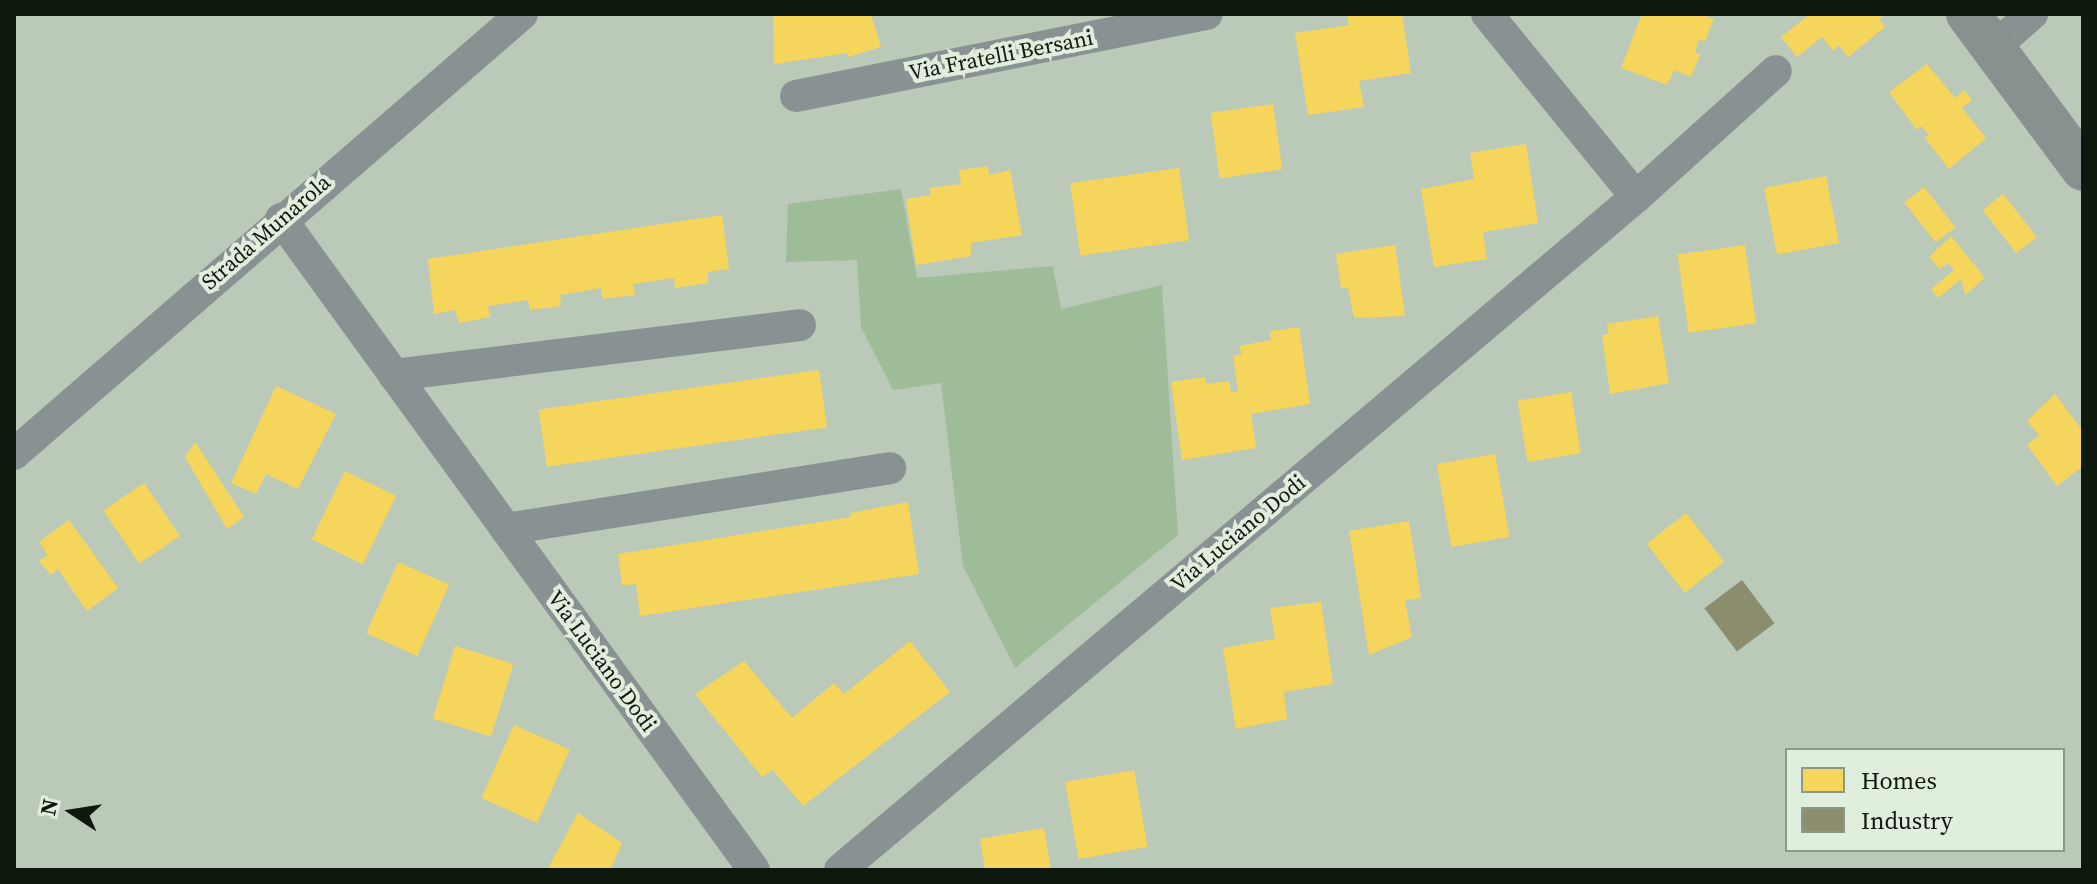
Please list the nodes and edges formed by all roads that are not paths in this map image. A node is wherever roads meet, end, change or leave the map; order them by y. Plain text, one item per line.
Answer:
1 (522, 14) edge
2 (1207, 14) edge
3 (1487, 14) edge
4 (2032, 14) edge
5 (1980, 31) edge
6 (1776, 71) dead end
7 (796, 96) dead end
8 (2083, 169) edge
9 (1636, 197) junction
10 (281, 219) junction
11 (800, 325) dead end
12 (394, 375) junction
13 (14, 454) edge
14 (890, 468) dead end
15 (506, 529) junction
16 (754, 870) edge
17 (840, 870) edge

1 - 10 street, Strada Munarola
2 - 7 street, Via Fratelli Bersani
3 - 9 street
4 - 5 street
5 - 8 street
6 - 9 street, Via Luciano Dodi
9 - 17 street, Via Luciano Dodi
10 - 12 street, Via Luciano Dodi
10 - 13 street, Strada Munarola
11 - 12 street
12 - 15 street, Via Luciano Dodi
14 - 15 street
15 - 16 street, Via Luciano Dodi

